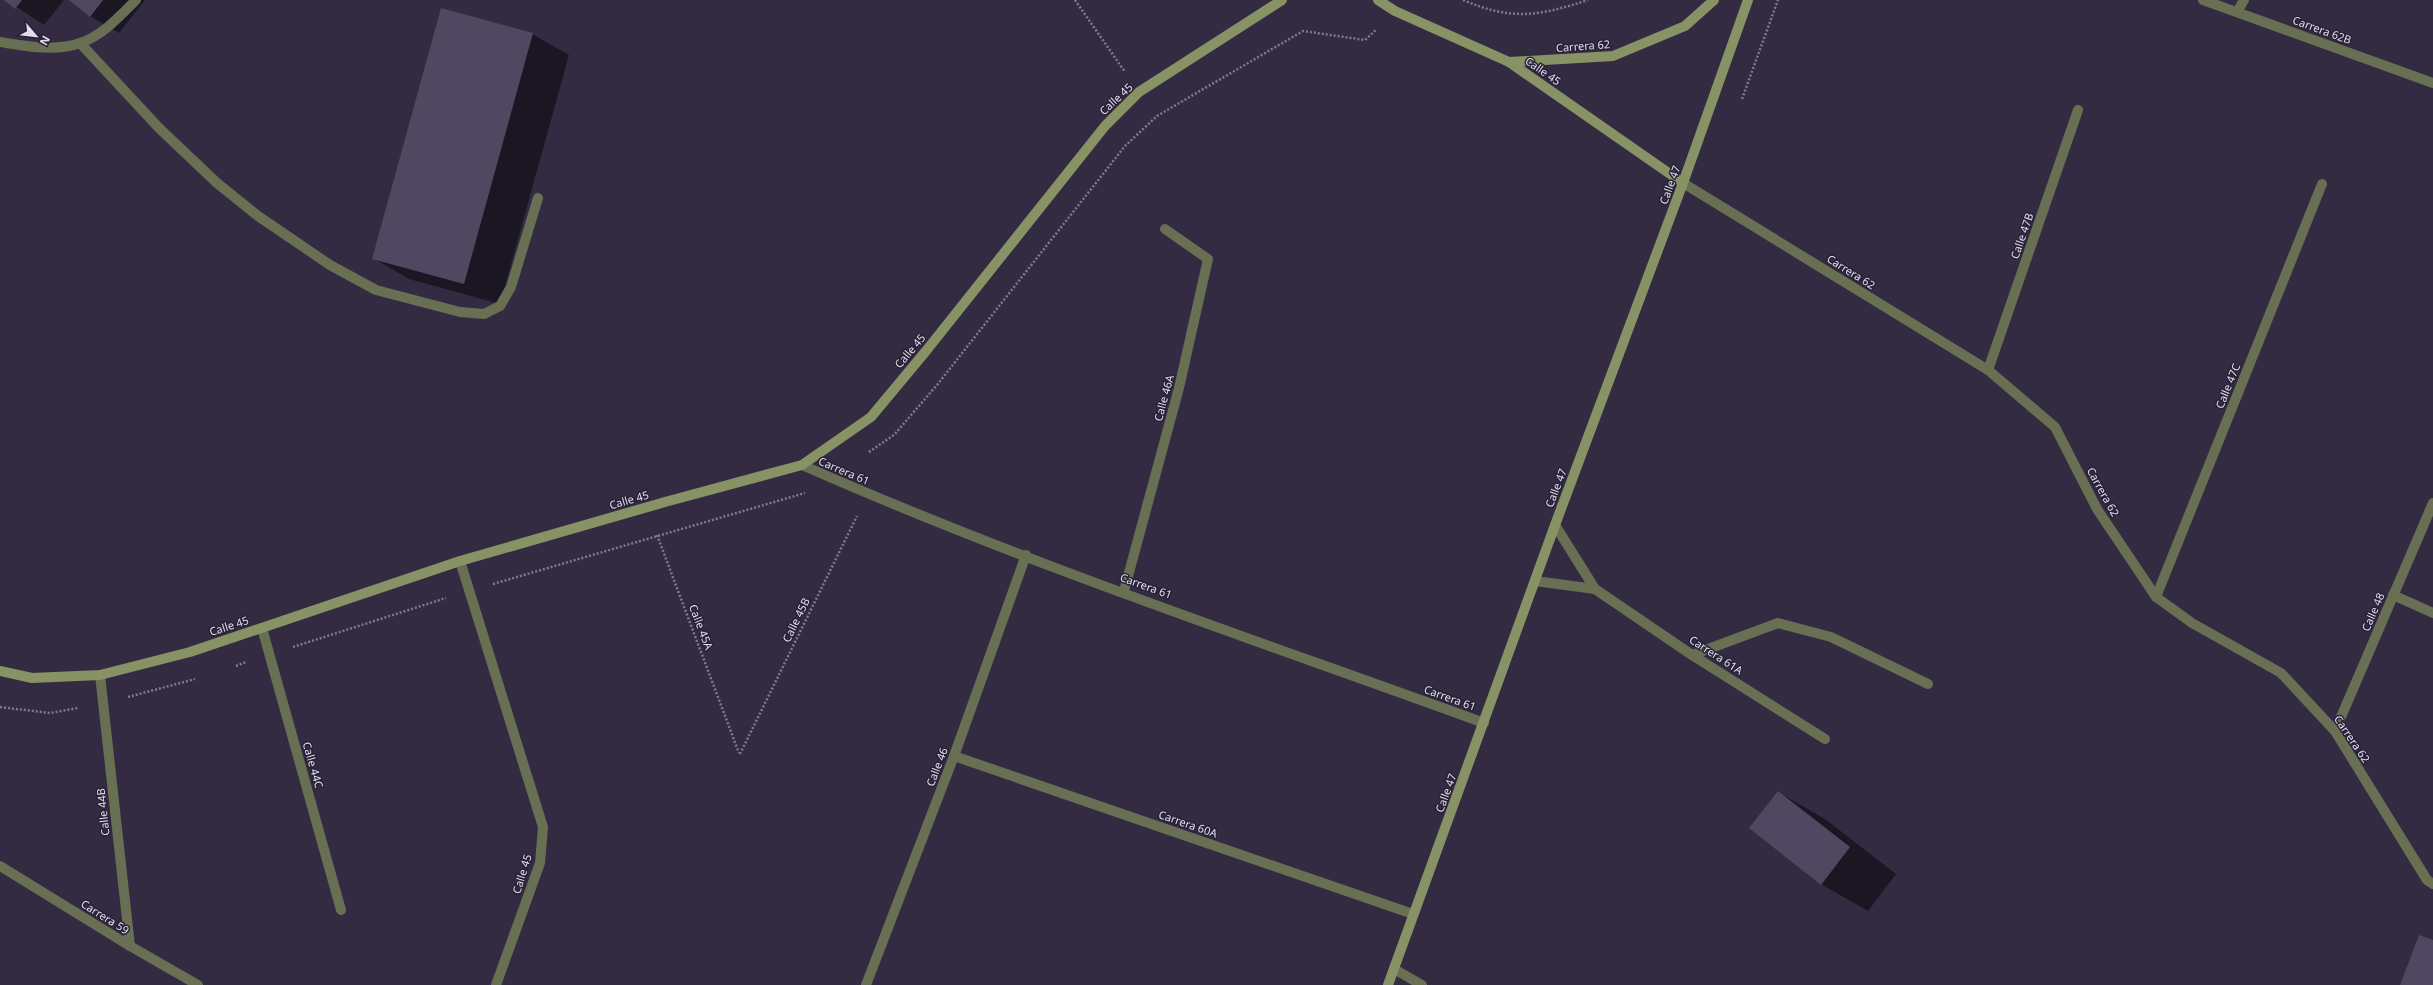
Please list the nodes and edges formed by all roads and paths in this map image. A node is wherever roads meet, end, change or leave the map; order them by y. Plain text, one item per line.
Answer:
1 (136, 0) edge
2 (1075, 0) edge
3 (1282, 0) edge
4 (1378, 0) edge
5 (1463, 0) edge
6 (1588, 0) edge
7 (1714, 0) edge
8 (1748, 0) edge
9 (2203, 0) edge
10 (2244, 0) edge
11 (1395, 11) junction
12 (2237, 12) junction
13 (0, 42) edge
14 (80, 43) junction
15 (1110, 50) dead end
16 (1509, 62) junction
17 (2432, 79) edge
18 (2078, 110) dead end
19 (1683, 182) junction
20 (2322, 184) dead end
21 (538, 198) dead end
22 (1165, 229) dead end
23 (1988, 370) junction
24 (865, 454) dead end
25 (802, 465) junction
26 (832, 478) junction
27 (868, 494) junction
28 (2433, 503) edge
29 (646, 507) junction
30 (1555, 525) junction
31 (657, 535) junction
32 (1026, 555) junction
33 (460, 561) junction
34 (1535, 581) junction
35 (1595, 589) junction
36 (470, 591) junction
37 (1124, 591) junction
38 (2393, 595) junction
39 (2156, 597) junction
40 (2433, 614) edge
41 (262, 628) junction
42 (270, 654) junction
43 (1692, 655) junction
44 (234, 666) dead end
45 (0, 671) edge
46 (100, 675) junction
47 (198, 678) dead end
48 (1928, 684) dead end
49 (102, 703) junction
50 (0, 707) edge
51 (1484, 723) junction
52 (2335, 731) junction
53 (1825, 739) dead end
54 (740, 754) joint
55 (954, 756) junction
56 (0, 866) edge
57 (2433, 884) edge
58 (341, 910) dead end
59 (1414, 914) junction
60 (130, 946) junction
61 (1394, 970) junction
62 (198, 985) edge
63 (496, 985) edge
64 (866, 985) edge
65 (1388, 985) edge
66 (1422, 985) edge

1 - 14 street
2 - 15 path
3 - 25 street, Calle 45
4 - 11 street, Calle 45
5 - 6 path
7 - 16 street, Carrera 62
8 - 19 street, Calle 47
9 - 12 street, Carrera 62B
10 - 12 street
11 - 16 street, Calle 45
11 - 24 path
12 - 17 street, Carrera 62B
13 - 14 street
14 - 21 street
16 - 19 street, Calle 45
18 - 23 street, Calle 47B
19 - 23 street, Carrera 62
19 - 30 street, Calle 47
20 - 39 street, Calle 47C
22 - 37 street, Calle 46A
23 - 39 street, Carrera 62
25 - 26 street, Carrera 61
25 - 29 street, Calle 45
26 - 27 street, Carrera 61
26 - 31 path
27 - 32 street, Carrera 61
27 - 54 path, Calle 45B
28 - 38 street, Calle 48
29 - 31 path, Calle 45A
29 - 33 street, Calle 45
30 - 34 street, Calle 47
30 - 35 street, Carrera 61A
31 - 36 path
31 - 54 path, Calle 45A
32 - 37 street, Carrera 61
32 - 55 street, Calle 46
33 - 36 street, Calle 45
33 - 41 street, Calle 45
34 - 35 street, Carrera 61A
34 - 51 street, Calle 47
35 - 43 street, Carrera 61A
36 - 42 path
36 - 63 street, Calle 45
37 - 51 street, Carrera 61
38 - 40 street
38 - 52 street, Calle 48
39 - 52 street, Carrera 62
41 - 42 street, Calle 44C
41 - 46 street, Calle 45
42 - 44 path
42 - 58 street, Calle 44C
43 - 48 street
43 - 53 street, Carrera 61A
45 - 46 street, Calle 45
46 - 49 street, Calle 44B
47 - 49 path
49 - 50 path
49 - 60 street, Calle 44B
51 - 59 street, Calle 47
52 - 57 street, Carrera 62
55 - 59 street, Carrera 60A
55 - 64 street, Calle 46
56 - 60 street, Carrera 59
59 - 61 street, Calle 47
60 - 62 street, Carrera 59
61 - 65 street, Calle 47
61 - 66 street

